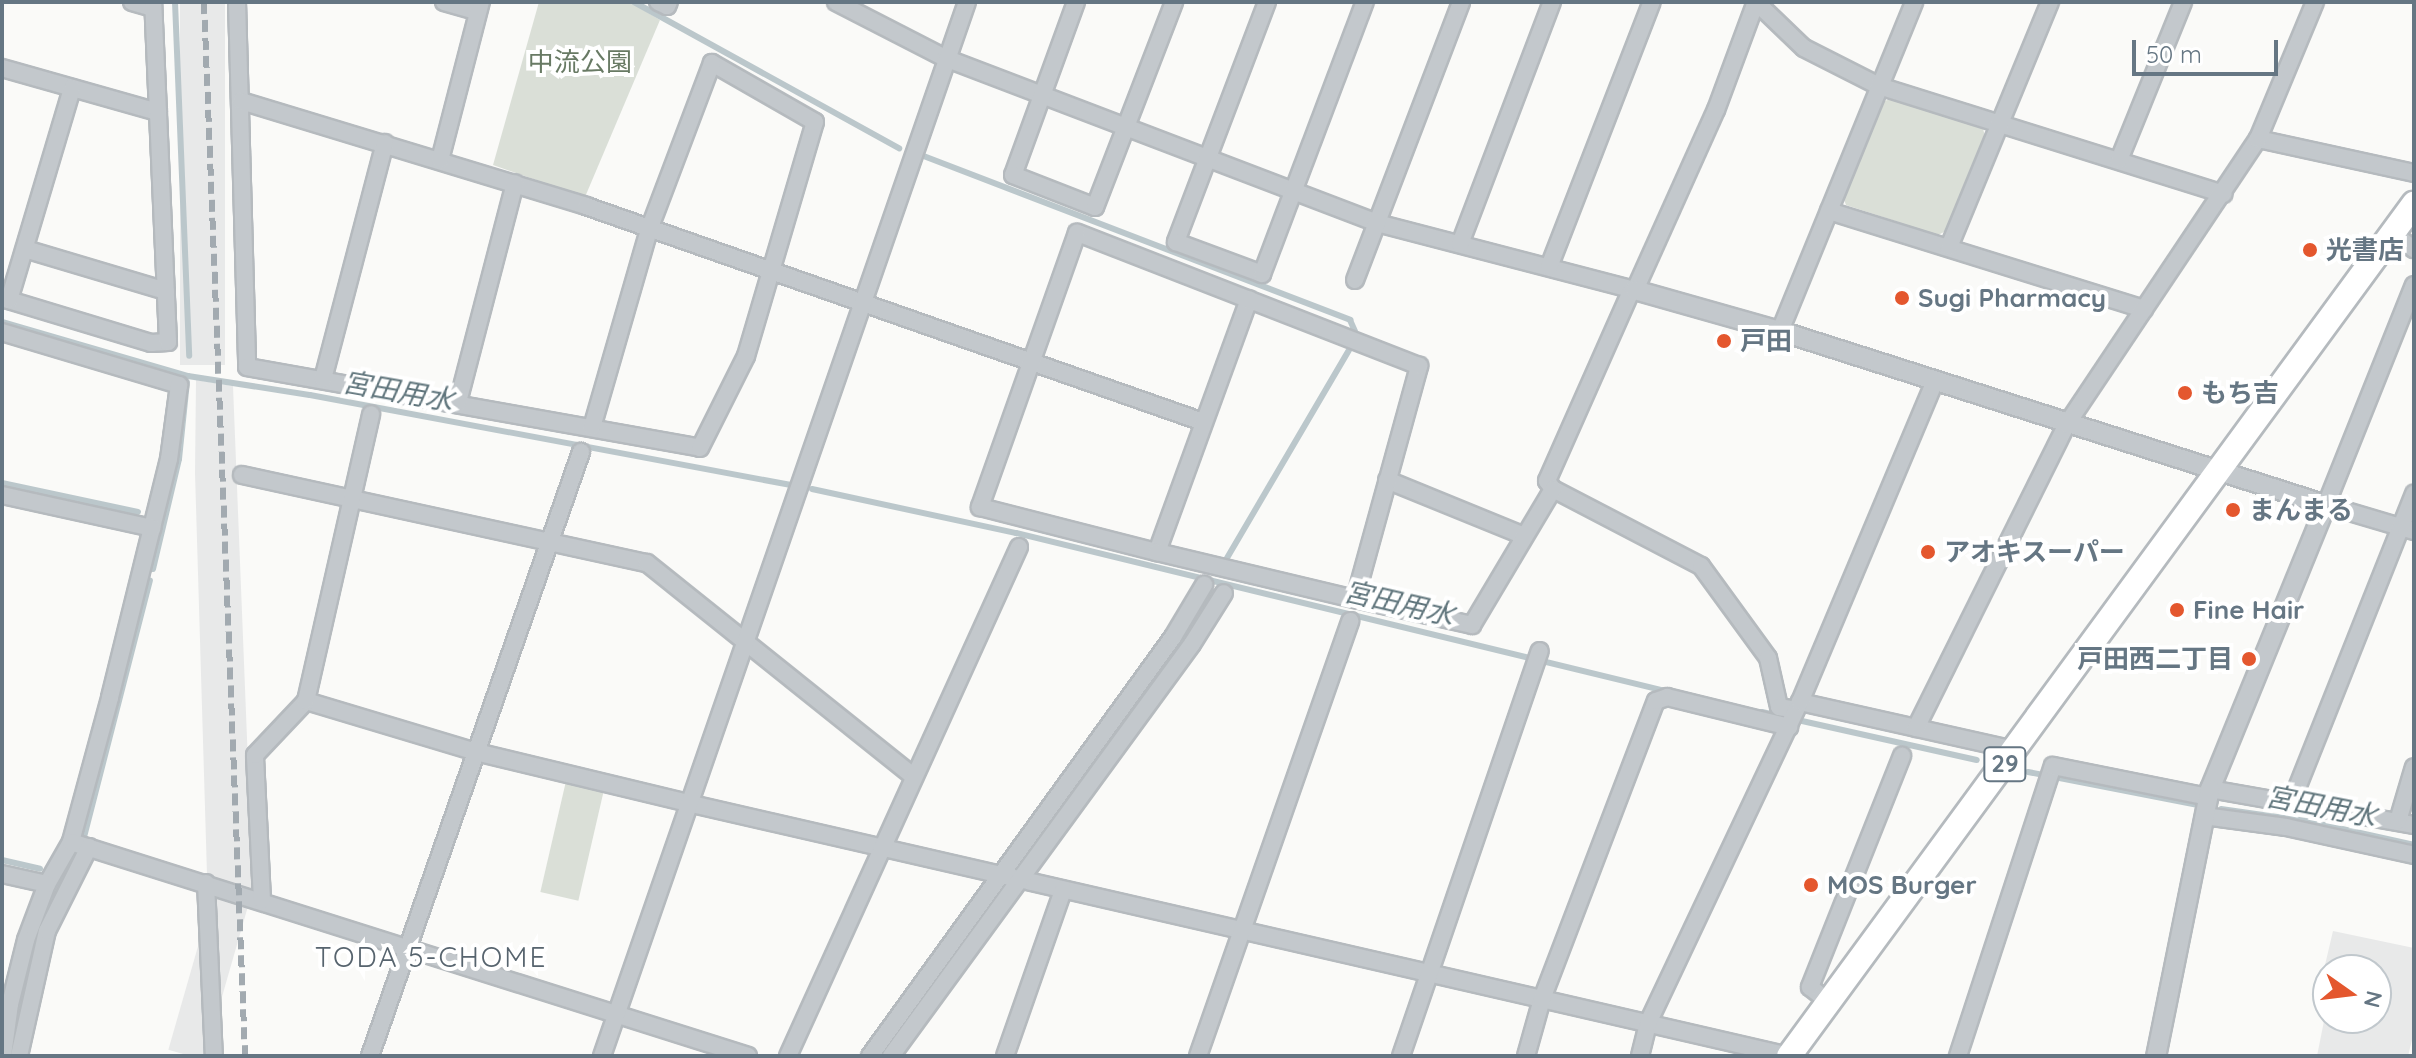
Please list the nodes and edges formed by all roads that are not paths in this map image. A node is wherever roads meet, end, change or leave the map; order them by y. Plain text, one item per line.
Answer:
1 (132, 2) edge
2 (237, 2) edge
3 (444, 2) edge
4 (658, 2) edge
5 (669, 2) edge
6 (836, 2) edge
7 (967, 2) edge
8 (1076, 2) edge
9 (1174, 2) edge
10 (1267, 2) edge
11 (1365, 2) edge
12 (1461, 2) edge
13 (1552, 2) edge
14 (1652, 2) edge
15 (1756, 2) edge
16 (1914, 2) edge
17 (2050, 2) edge
18 (2183, 2) edge
19 (2315, 2) edge
20 (153, 5) edge
21 (479, 7) edge
22 (856, 7) edge
23 (945, 58) junction
24 (2, 68) edge
25 (1879, 86) junction
26 (72, 88) junction
27 (1041, 95) junction
28 (241, 101) junction
29 (158, 112) junction
30 (1999, 126) junction
31 (1126, 127) junction
32 (2258, 139) junction
33 (385, 143) junction
34 (1208, 158) junction
35 (440, 160) junction
36 (2119, 160) junction
37 (2414, 173) edge
38 (515, 183) junction
39 (1293, 191) junction
40 (2223, 194) junction
41 (2414, 204) edge
42 (1829, 211) junction
43 (1377, 223) junction
44 (649, 230) junction
45 (2393, 234) junction
46 (1460, 244) junction
47 (1949, 247) junction
48 (25, 249) junction
49 (2414, 249) edge
50 (1549, 267) junction
51 (770, 271) junction
52 (1355, 280) dead end
53 (2414, 285) edge
54 (1634, 289) junction
55 (166, 291) junction
56 (6, 299) edge
57 (1249, 299) junction
58 (860, 303) junction
59 (2144, 309) junction
60 (1780, 331) junction
61 (2, 332) edge
62 (1029, 361) junction
63 (323, 379) junction
64 (1935, 381) junction
65 (458, 402) junction
66 (371, 414) dead end
67 (1203, 422) junction
68 (2067, 424) junction
69 (592, 427) junction
70 (581, 452) dead end
71 (2220, 472) junction
72 (242, 475) dead end
73 (1387, 480) junction
74 (1553, 489) junction
75 (2414, 494) edge
76 (2, 495) edge
77 (352, 502) junction
78 (2326, 505) junction
79 (152, 528) junction
80 (2407, 529) edge
81 (1524, 536) junction
82 (550, 544) junction
83 (1019, 547) dead end
84 (1157, 552) junction
85 (1204, 585) dead end
86 (1224, 593) dead end
87 (1355, 599) junction
88 (1350, 621) dead end
89 (747, 645) junction
90 (1538, 658) dead end
91 (306, 701) junction
92 (1794, 715) junction
93 (1916, 728) junction
94 (2015, 750) junction
95 (476, 752) junction
96 (1902, 756) dead end
97 (2414, 767) edge
98 (914, 777) junction
99 (2209, 793) junction
100 (2291, 803) junction
101 (692, 804) junction
102 (2204, 816) junction
103 (2406, 823) edge
104 (71, 842) junction
105 (89, 847) junction
106 (883, 849) junction
107 (2414, 855) edge
108 (2, 874) edge
109 (998, 874) junction
110 (1019, 879) junction
111 (206, 883) junction
112 (47, 884) junction
113 (1063, 890) junction
114 (262, 900) junction
115 (1242, 931) junction
116 (409, 947) junction
117 (1430, 973) junction
118 (1542, 999) junction
119 (1829, 1002) junction
120 (617, 1013) junction
121 (1648, 1023) junction
122 (3, 1056) edge
123 (19, 1056) edge
124 (214, 1056) edge
125 (370, 1056) edge
126 (602, 1056) edge
127 (748, 1056) edge
128 (788, 1056) edge
129 (870, 1056) edge
130 (891, 1056) edge
131 (1005, 1056) edge
132 (1198, 1056) edge
133 (1401, 1056) edge
134 (1526, 1056) edge
135 (1640, 1056) edge
136 (1790, 1056) edge
137 (1958, 1056) edge
138 (2156, 1056) edge

1 - 20 street
2 - 28 street
3 - 21 street
4 - 5 street
6 - 22 street
7 - 23 street
8 - 27 street
9 - 31 street
10 - 34 street
11 - 39 street
12 - 43 street
13 - 46 street
14 - 50 street
15 - 25 street
15 - 54 street
16 - 25 street
17 - 30 street
18 - 36 street
19 - 32 street
20 - 29 street
21 - 35 street
22 - 23 street
23 - 27 street
23 - 58 street
24 - 26 street
25 - 30 street
25 - 42 street
26 - 29 street
26 - 48 street
27 - 31 street
27 - 31 street
28 - 33 street
28 - 63 street
29 - 55 street
30 - 36 street
30 - 47 street
31 - 34 street
32 - 37 street
32 - 40 street
33 - 35 street
33 - 63 street
34 - 39 street
34 - 39 street
35 - 38 street
36 - 40 street
38 - 44 street
38 - 65 street
39 - 43 street
40 - 59 street
41 - 45 main road, 29
42 - 47 street
42 - 60 street
43 - 46 street
43 - 52 street
44 - 51 street
44 - 51 street
44 - 69 street
45 - 49 street
45 - 71 main road, 29
46 - 50 street
47 - 59 street
48 - 55 street
48 - 56 street
50 - 54 street
51 - 58 street
51 - 69 street
53 - 78 street
54 - 60 street
54 - 74 street
55 - 56 street
57 - 62 street
57 - 67 street
57 - 73 street
58 - 62 street
58 - 89 street
59 - 68 street
60 - 64 street
61 - 79 street
62 - 67 street
62 - 84 street
63 - 65 street
64 - 68 street
64 - 92 street
65 - 69 street
66 - 77 street
67 - 84 street
68 - 71 street
68 - 93 street
70 - 82 street
71 - 78 street
71 - 94 main road, 29
72 - 77 street
73 - 81 street
73 - 87 street
74 - 81 street
74 - 92 street
75 - 80 street
76 - 79 street
77 - 82 street
77 - 91 street
78 - 80 street
78 - 99 street
79 - 104 street
80 - 100 street
81 - 87 street
82 - 89 street
82 - 95 street
83 - 98 street
84 - 87 street
85 - 109 street
86 - 110 street
88 - 115 street
89 - 98 street
89 - 101 street
90 - 117 street
91 - 95 street
91 - 114 street
92 - 93 street
92 - 118 street
92 - 121 street
93 - 94 street
94 - 119 main road, 29
95 - 101 street
95 - 116 street
96 - 119 street
97 - 103 street
98 - 106 street
99 - 100 street
99 - 102 street
99 - 137 street
100 - 103 street
101 - 106 street
101 - 120 street
102 - 107 street
102 - 138 street
104 - 105 street
104 - 112 street
105 - 111 street
105 - 123 street
106 - 109 street
106 - 128 street
108 - 112 street
109 - 110 street
109 - 129 street
110 - 113 street
110 - 130 street
111 - 114 street
111 - 124 street
112 - 122 street
113 - 115 street
113 - 131 street
114 - 116 street
115 - 117 street
115 - 132 street
116 - 120 street
116 - 125 street
117 - 118 street
117 - 133 street
118 - 121 street
118 - 134 street
119 - 136 main road, 29
120 - 126 street
120 - 127 street
121 - 135 street
121 - 136 street

